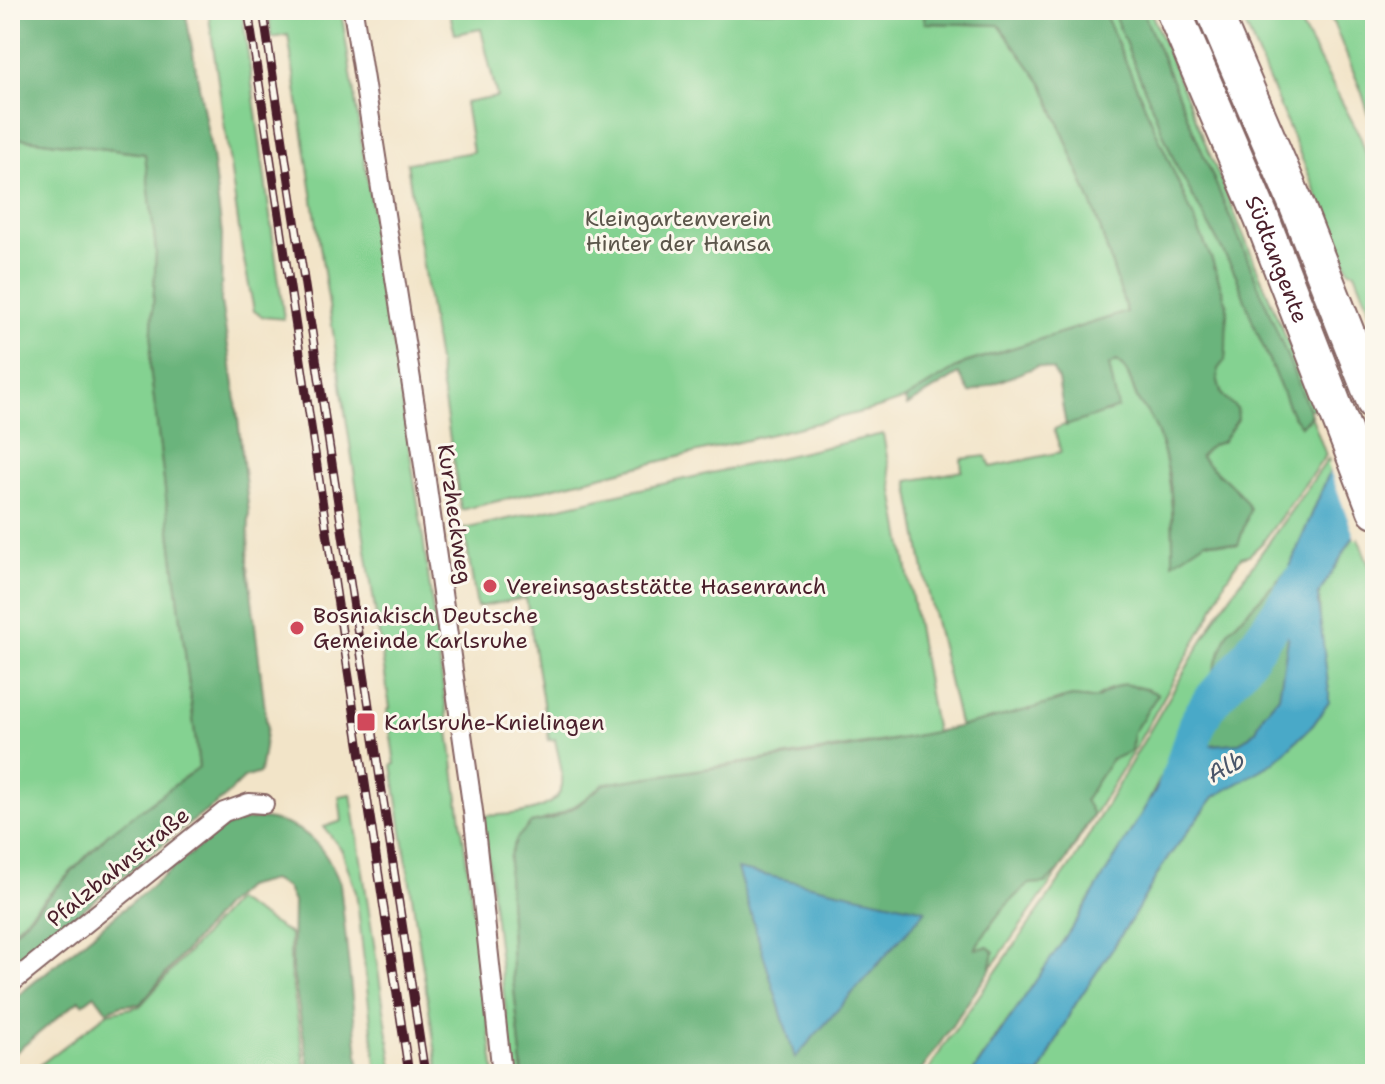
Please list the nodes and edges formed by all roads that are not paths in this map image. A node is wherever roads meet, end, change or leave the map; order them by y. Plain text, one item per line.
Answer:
1 (353, 10) edge
2 (1173, 10) edge
3 (1213, 10) edge
4 (1375, 404) edge
5 (1375, 510) edge
6 (264, 804) dead end
7 (10, 984) edge
8 (502, 1074) edge

1 - 8 street, Kurzheckweg
2 - 5 highway, Südtangente
3 - 4 highway, Südtangente
6 - 7 street, Pfalzbahnstraße

